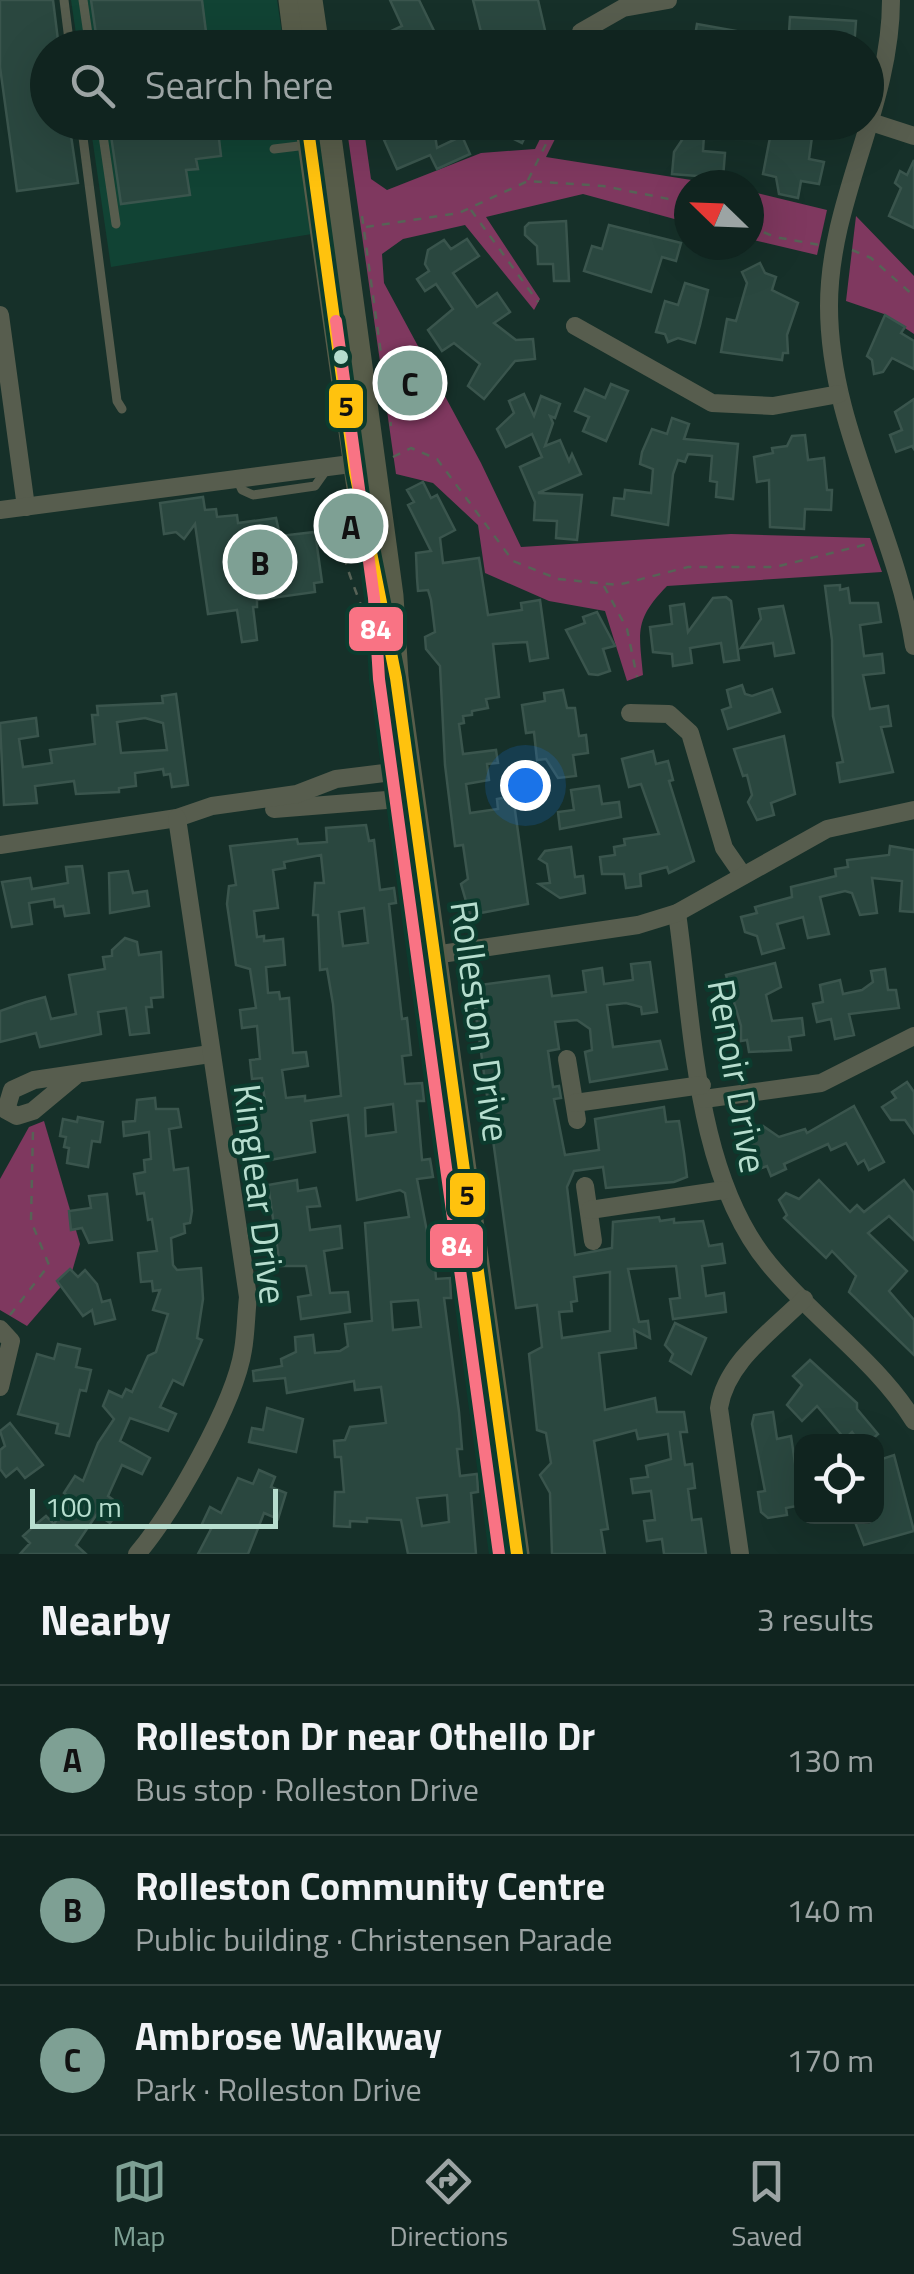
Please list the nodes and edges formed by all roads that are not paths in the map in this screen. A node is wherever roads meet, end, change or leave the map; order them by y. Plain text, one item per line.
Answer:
1 (64, 0) edge
2 (83, 0) edge
3 (291, 0) edge
4 (310, 0) edge
5 (668, 0) edge
6 (891, 0) edge
7 (68, 30) edge
8 (87, 30) edge
9 (295, 30) edge
10 (314, 30) edge
11 (584, 30) edge
12 (884, 76) edge
13 (884, 126) edge
14 (914, 136) edge
15 (82, 140) edge
16 (104, 140) edge
17 (299, 140) edge
18 (320, 140) edge
19 (865, 140) edge
20 (274, 149) dead end
21 (116, 224) dead end
22 (0, 315) edge
23 (576, 326) dead end
24 (839, 394) junction
25 (122, 408) dead end
26 (373, 461) junction
27 (26, 506) junction
28 (0, 510) edge
29 (914, 646) edge
30 (630, 713) dead end
31 (408, 770) junction
32 (412, 798) junction
33 (914, 810) edge
34 (184, 817) junction
35 (0, 846) edge
36 (742, 874) junction
37 (677, 913) junction
38 (434, 955) junction
39 (914, 1036) edge
40 (210, 1054) junction
41 (567, 1059) dead end
42 (75, 1076) junction
43 (703, 1092) junction
44 (585, 1186) dead end
45 (724, 1190) junction
46 (590, 1210) junction
47 (594, 1240) dead end
48 (804, 1299) junction
49 (3, 1325) edge
50 (0, 1387) edge
51 (914, 1421) edge
52 (137, 1554) edge
53 (516, 1554) edge
54 (740, 1554) edge

1 - 7 lane
2 - 8 lane
3 - 9 main road
4 - 10 main road
5 - 11 street
6 - 12 street
13 - 14 street
15 - 25 lane
16 - 21 lane
17 - 20 lane
18 - 26 main road, Rolleston Drive
19 - 24 street
22 - 27 street
23 - 24 street
24 - 29 street
26 - 27 street
26 - 31 main road, Rolleston Drive
27 - 28 street
30 - 36 street
31 - 32 main road, Rolleston Drive
31 - 34 street
32 - 34 street
32 - 38 main road, Rolleston Drive
33 - 36 street
34 - 35 street
34 - 40 street, Kinglear Drive
36 - 37 street
37 - 38 street
37 - 43 street, Renoir Drive
38 - 53 main road, Rolleston Drive
39 - 43 street
40 - 42 street
40 - 52 street, Kinglear Drive
41 - 43 street
42 - 42 street
43 - 45 street, Renoir Drive
44 - 46 street
45 - 46 street
45 - 48 street, Renoir Drive
46 - 47 street
48 - 51 street, Renoir Drive
48 - 54 street
49 - 50 street

